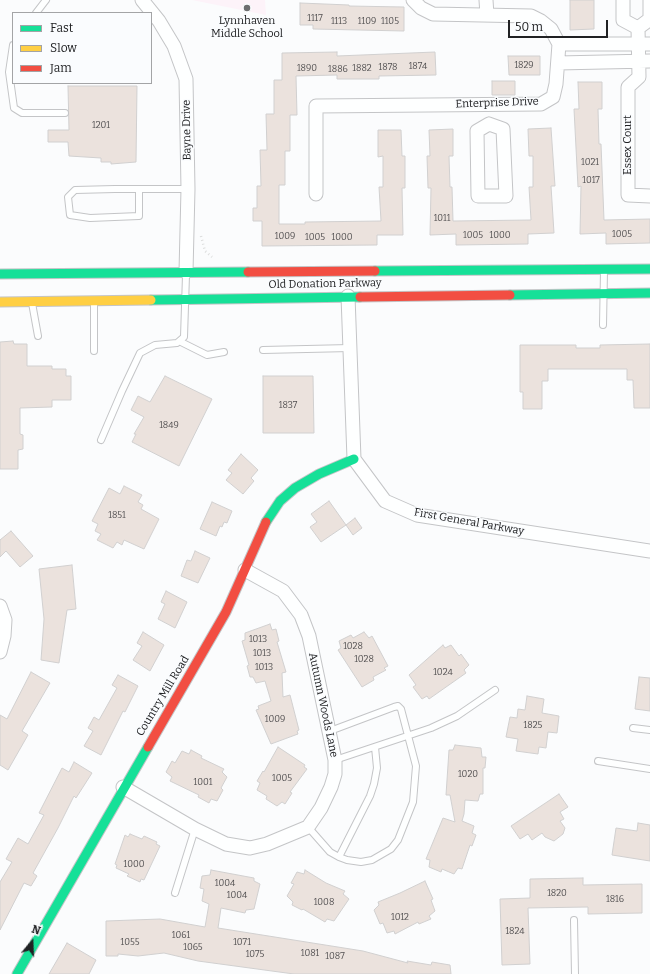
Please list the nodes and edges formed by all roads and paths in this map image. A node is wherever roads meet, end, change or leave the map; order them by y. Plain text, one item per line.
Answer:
1 (46, 0) edge
2 (142, 0) edge
3 (413, 0) edge
4 (486, 0) edge
5 (623, 0) edge
6 (650, 0) edge
7 (37, 12) edge
8 (152, 12) edge
9 (152, 12) edge
10 (487, 15) junction
11 (638, 28) junction
12 (559, 44) junction
13 (644, 44) edge
14 (12, 52) edge
15 (645, 61) edge
16 (558, 63) junction
17 (645, 80) edge
18 (489, 104) junction
19 (65, 113) dead end
20 (489, 124) junction
21 (139, 189) junction
22 (188, 189) junction
23 (316, 194) dead end
24 (650, 196) edge
25 (200, 229) dead end
26 (218, 260) dead end
27 (604, 269) junction
28 (650, 269) edge
29 (186, 272) junction
30 (0, 274) edge
31 (603, 293) junction
32 (650, 293) edge
33 (348, 296) junction
34 (185, 299) junction
35 (94, 300) junction
36 (32, 301) junction
37 (0, 302) edge
38 (603, 325) dead end
39 (38, 336) dead end
40 (181, 342) junction
41 (350, 348) junction
42 (263, 350) dead end
43 (94, 351) dead end
44 (224, 352) dead end
45 (102, 440) dead end
46 (354, 459) junction
47 (650, 551) edge
48 (245, 570) junction
49 (0, 606) edge
50 (0, 652) edge
51 (495, 690) dead end
52 (633, 728) dead end
53 (650, 730) edge
54 (330, 731) junction
55 (410, 736) junction
56 (374, 747) junction
57 (335, 760) junction
58 (598, 761) dead end
59 (650, 769) edge
60 (123, 787) junction
61 (308, 827) junction
62 (195, 829) junction
63 (339, 857) junction
64 (175, 893) dead end
65 (574, 920) dead end
66 (17, 974) edge
67 (575, 974) edge

1 - 7 lane
2 - 9 street, Bayne Drive
3 - 10 street
4 - 10 street
5 - 11 street
6 - 11 street
8 - 22 street, Bayne Drive
10 - 12 street
11 - 13 street, Essex Court
12 - 13 street
12 - 16 street, Enterprise Drive
13 - 15 street, Essex Court
14 - 19 lane
15 - 16 street
15 - 17 street, Essex Court
16 - 18 street, Enterprise Drive
17 - 24 street, Essex Court
18 - 20 street
18 - 23 street, Enterprise Drive
20 - 20 street
21 - 21 lane
21 - 22 lane
22 - 29 street, Bayne Drive
25 - 26 path
27 - 28 street, Old Donation Parkway
27 - 29 street, Old Donation Parkway
27 - 31 lane
29 - 30 street, Old Donation Parkway
29 - 34 lane
31 - 32 street, Old Donation Parkway
31 - 33 street, Old Donation Parkway
31 - 38 lane
33 - 34 street, Old Donation Parkway
33 - 41 street
34 - 35 street, Old Donation Parkway
34 - 40 lane
35 - 36 street, Old Donation Parkway
35 - 43 lane
36 - 37 street, Old Donation Parkway
36 - 39 lane
40 - 44 lane
40 - 45 lane
41 - 42 lane
41 - 46 street
46 - 47 street, First General Parkway
46 - 48 street, Country Mill Road
48 - 54 street, Autumn Woods Lane
48 - 60 street, Country Mill Road
49 - 50 street
51 - 55 lane
52 - 53 lane
54 - 55 lane
54 - 57 street, Autumn Woods Lane
55 - 56 lane
55 - 63 lane
56 - 57 lane
56 - 63 lane
57 - 61 street, Autumn Woods Lane
58 - 59 lane
60 - 62 street
60 - 66 street, Country Mill Road
61 - 62 street
61 - 63 lane
62 - 64 lane
65 - 67 lane

